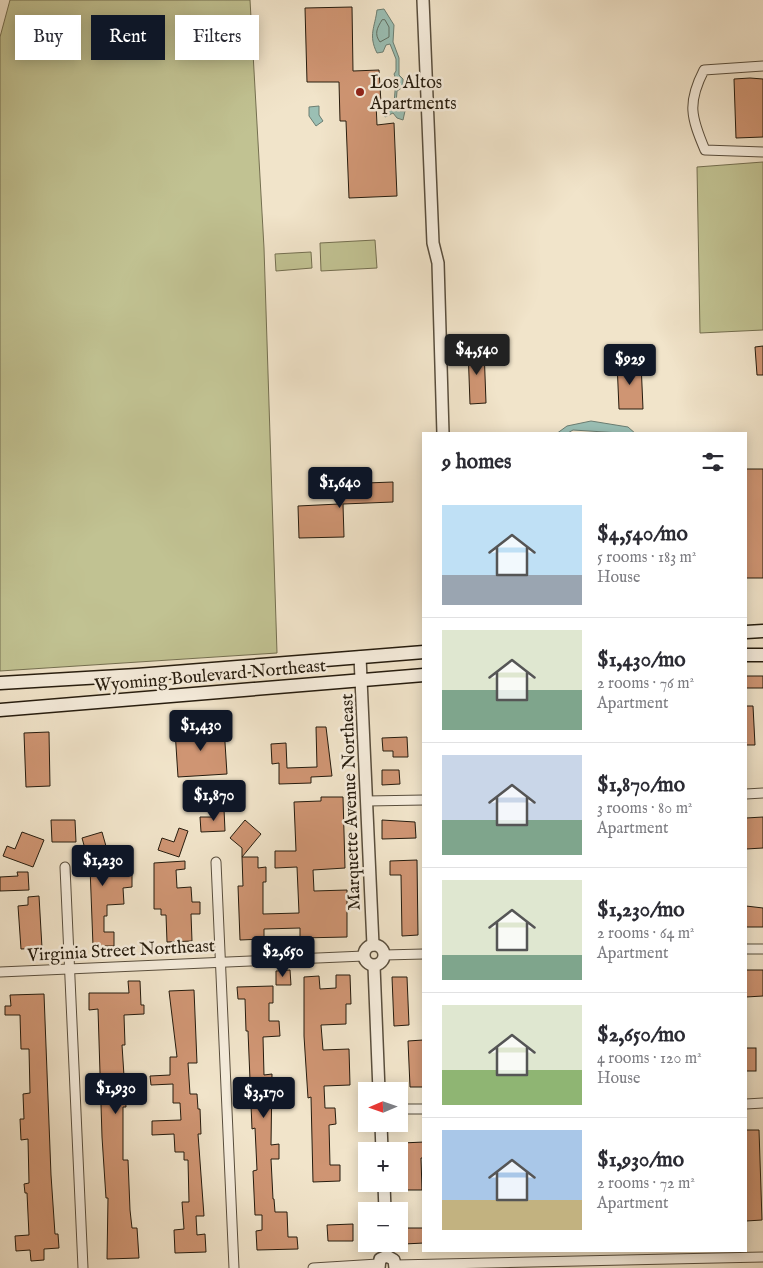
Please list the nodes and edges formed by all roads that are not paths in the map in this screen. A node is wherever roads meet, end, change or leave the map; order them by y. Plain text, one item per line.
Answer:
1 (423, 0) edge
2 (763, 66) edge
3 (763, 152) edge
4 (443, 432) edge
5 (763, 631) edge
6 (747, 632) edge
7 (422, 652) edge
8 (747, 655) edge
9 (763, 655) edge
10 (360, 657) junction
11 (422, 675) edge
12 (362, 679) junction
13 (0, 683) edge
14 (0, 710) edge
15 (763, 793) edge
16 (747, 794) edge
17 (422, 800) edge
18 (367, 801) junction
19 (216, 862) dead end
20 (65, 867) dead end
21 (373, 945) junction
22 (747, 949) edge
23 (763, 949) edge
24 (422, 954) edge
25 (384, 955) junction
26 (364, 956) junction
27 (221, 961) junction
28 (374, 966) junction
29 (70, 967) junction
30 (0, 972) edge
31 (380, 1082) edge
32 (763, 1103) edge
33 (747, 1104) edge
34 (408, 1109) edge
35 (422, 1109) edge
36 (387, 1252) edge
37 (387, 1256) junction
38 (763, 1257) edge
39 (379, 1266) edge
40 (396, 1266) edge
41 (83, 1268) edge
42 (234, 1268) edge
43 (313, 1268) edge

1 - 4 street
2 - 3 street
5 - 6 main road
7 - 10 main road, Wyoming Boulevard Northeast
8 - 9 main road
10 - 12 street, Marquette Avenue Northeast
10 - 13 main road, Wyoming Boulevard Northeast
11 - 12 main road, Wyoming Boulevard Northeast
12 - 14 main road, Wyoming Boulevard Northeast
12 - 18 street, Marquette Avenue Northeast
15 - 16 street
17 - 18 street
18 - 21 street, Marquette Avenue Northeast
19 - 27 street
20 - 29 street
21 - 25 street
21 - 26 street
22 - 23 street
24 - 25 street
25 - 28 street
26 - 27 street, Virginia Street Northeast
26 - 28 street
27 - 29 street, Virginia Street Northeast
27 - 42 street
28 - 31 street
29 - 30 street, Virginia Street Northeast
29 - 41 street
32 - 33 street
34 - 35 street
36 - 37 street
37 - 39 street
37 - 40 street
38 - 40 street
39 - 43 street

